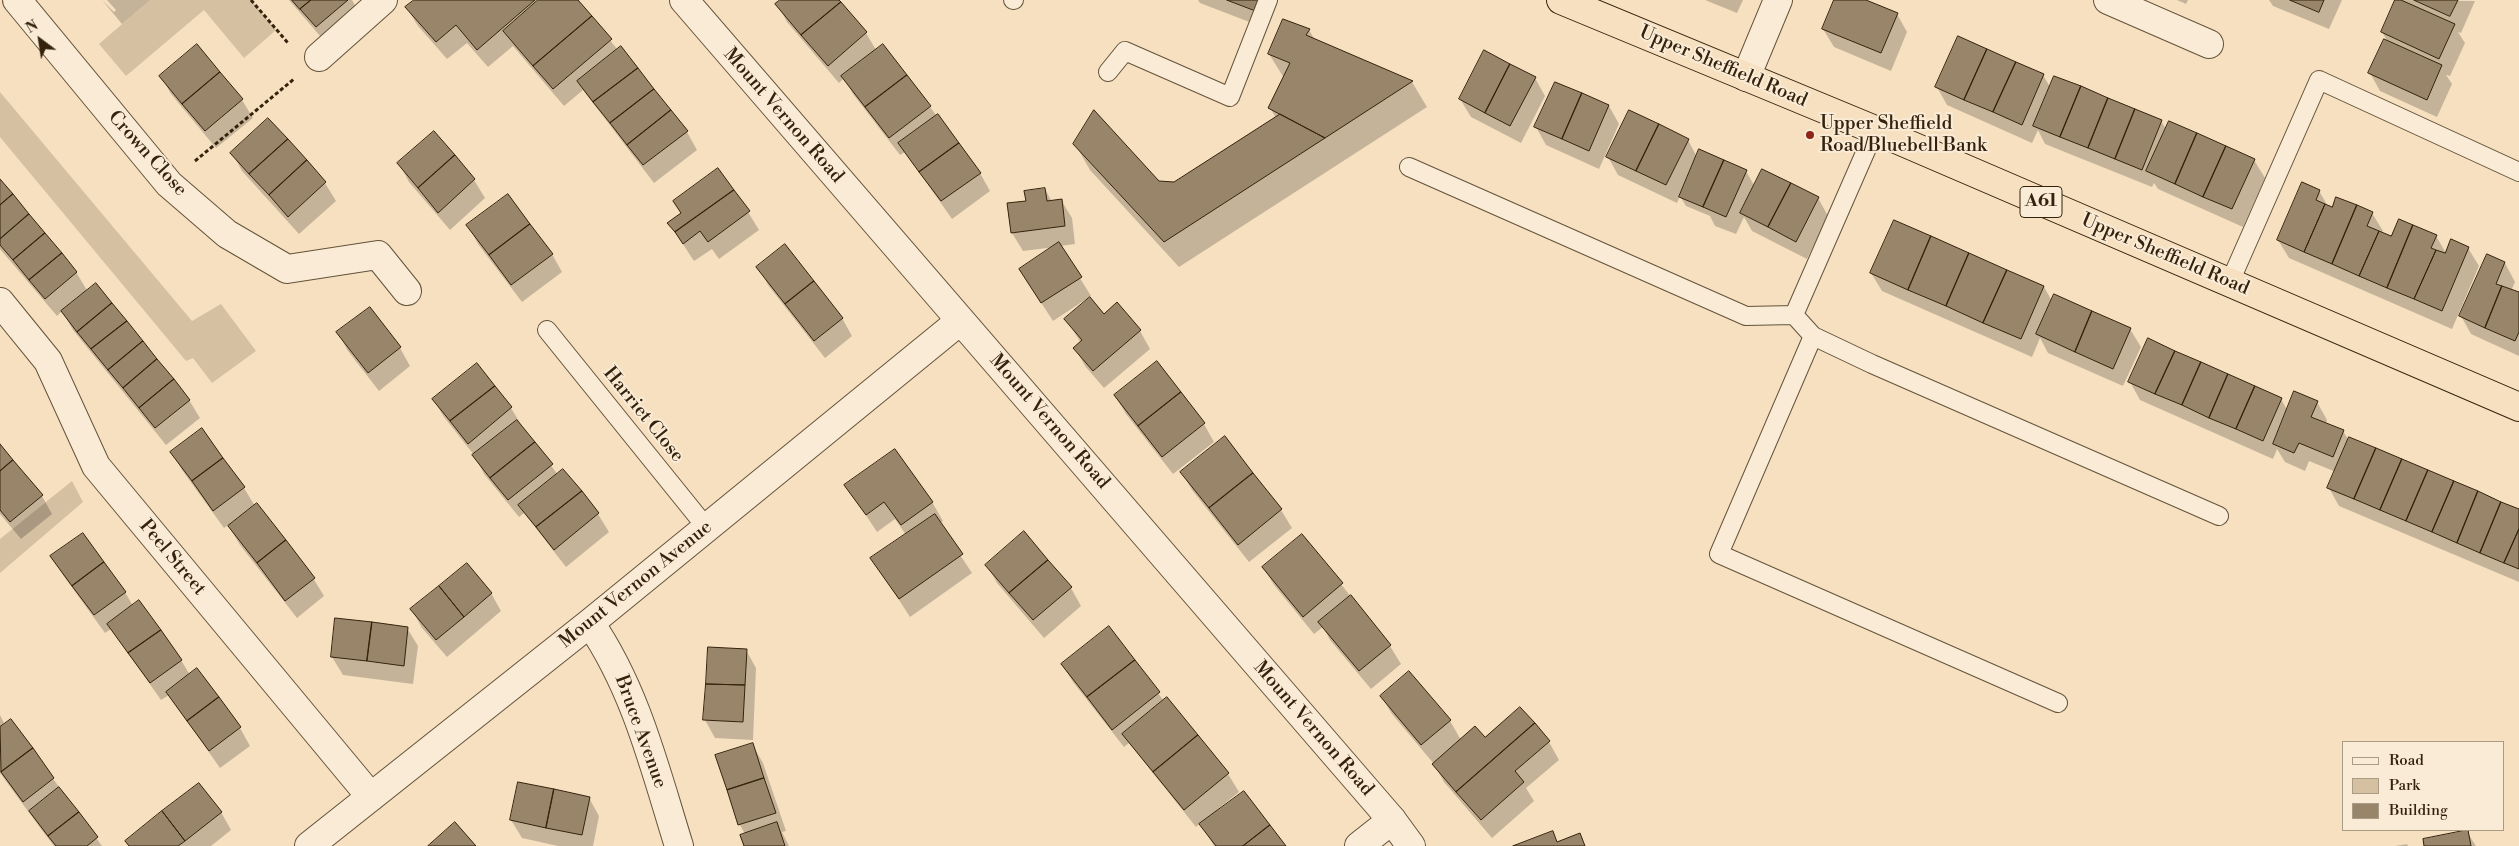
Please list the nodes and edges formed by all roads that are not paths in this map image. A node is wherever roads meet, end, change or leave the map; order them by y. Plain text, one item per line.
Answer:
1 (16, 0) edge
2 (383, 0) edge
3 (684, 0) edge
4 (1268, 0) edge
5 (1561, 0) edge
6 (1778, 0) edge
7 (2108, 0) edge
8 (2210, 44) dead end
9 (313, 62) road end
10 (1108, 72) dead end
11 (1746, 77) junction
12 (1875, 130) junction
13 (1410, 167) dead end
14 (2519, 172) edge
15 (2229, 284) junction
16 (407, 290) dead end
17 (0, 302) edge
18 (1794, 316) junction
19 (960, 321) junction
20 (547, 330) dead end
21 (1813, 336) junction
22 (2519, 407) edge
23 (2218, 516) dead end
24 (706, 527) junction
25 (590, 623) junction
26 (2058, 703) dead end
27 (371, 797) junction
28 (1392, 820) junction
29 (309, 846) edge
30 (679, 846) edge
31 (1359, 846) edge
32 (1411, 846) edge

1 - 16 street, Crown Close
2 - 9 street
3 - 19 street, Mount Vernon Road
4 - 10 lane
5 - 11 highway, Upper Sheffield Road / A61
6 - 11 street
7 - 8 street
11 - 12 highway, Upper Sheffield Road / A61
12 - 15 highway, Upper Sheffield Road / A61
12 - 18 lane
13 - 18 lane
14 - 15 lane
15 - 22 highway, Upper Sheffield Road / A61
17 - 27 street, Peel Street
18 - 21 lane
19 - 24 street, Mount Vernon Avenue
19 - 28 street, Mount Vernon Road
20 - 24 lane, Harriet Close
21 - 23 lane
21 - 26 lane
24 - 25 street, Mount Vernon Avenue
25 - 27 street, Mount Vernon Avenue
25 - 30 street, Bruce Avenue
27 - 29 street, Mount Vernon Avenue
28 - 31 street
28 - 32 street, Mount Vernon Road

